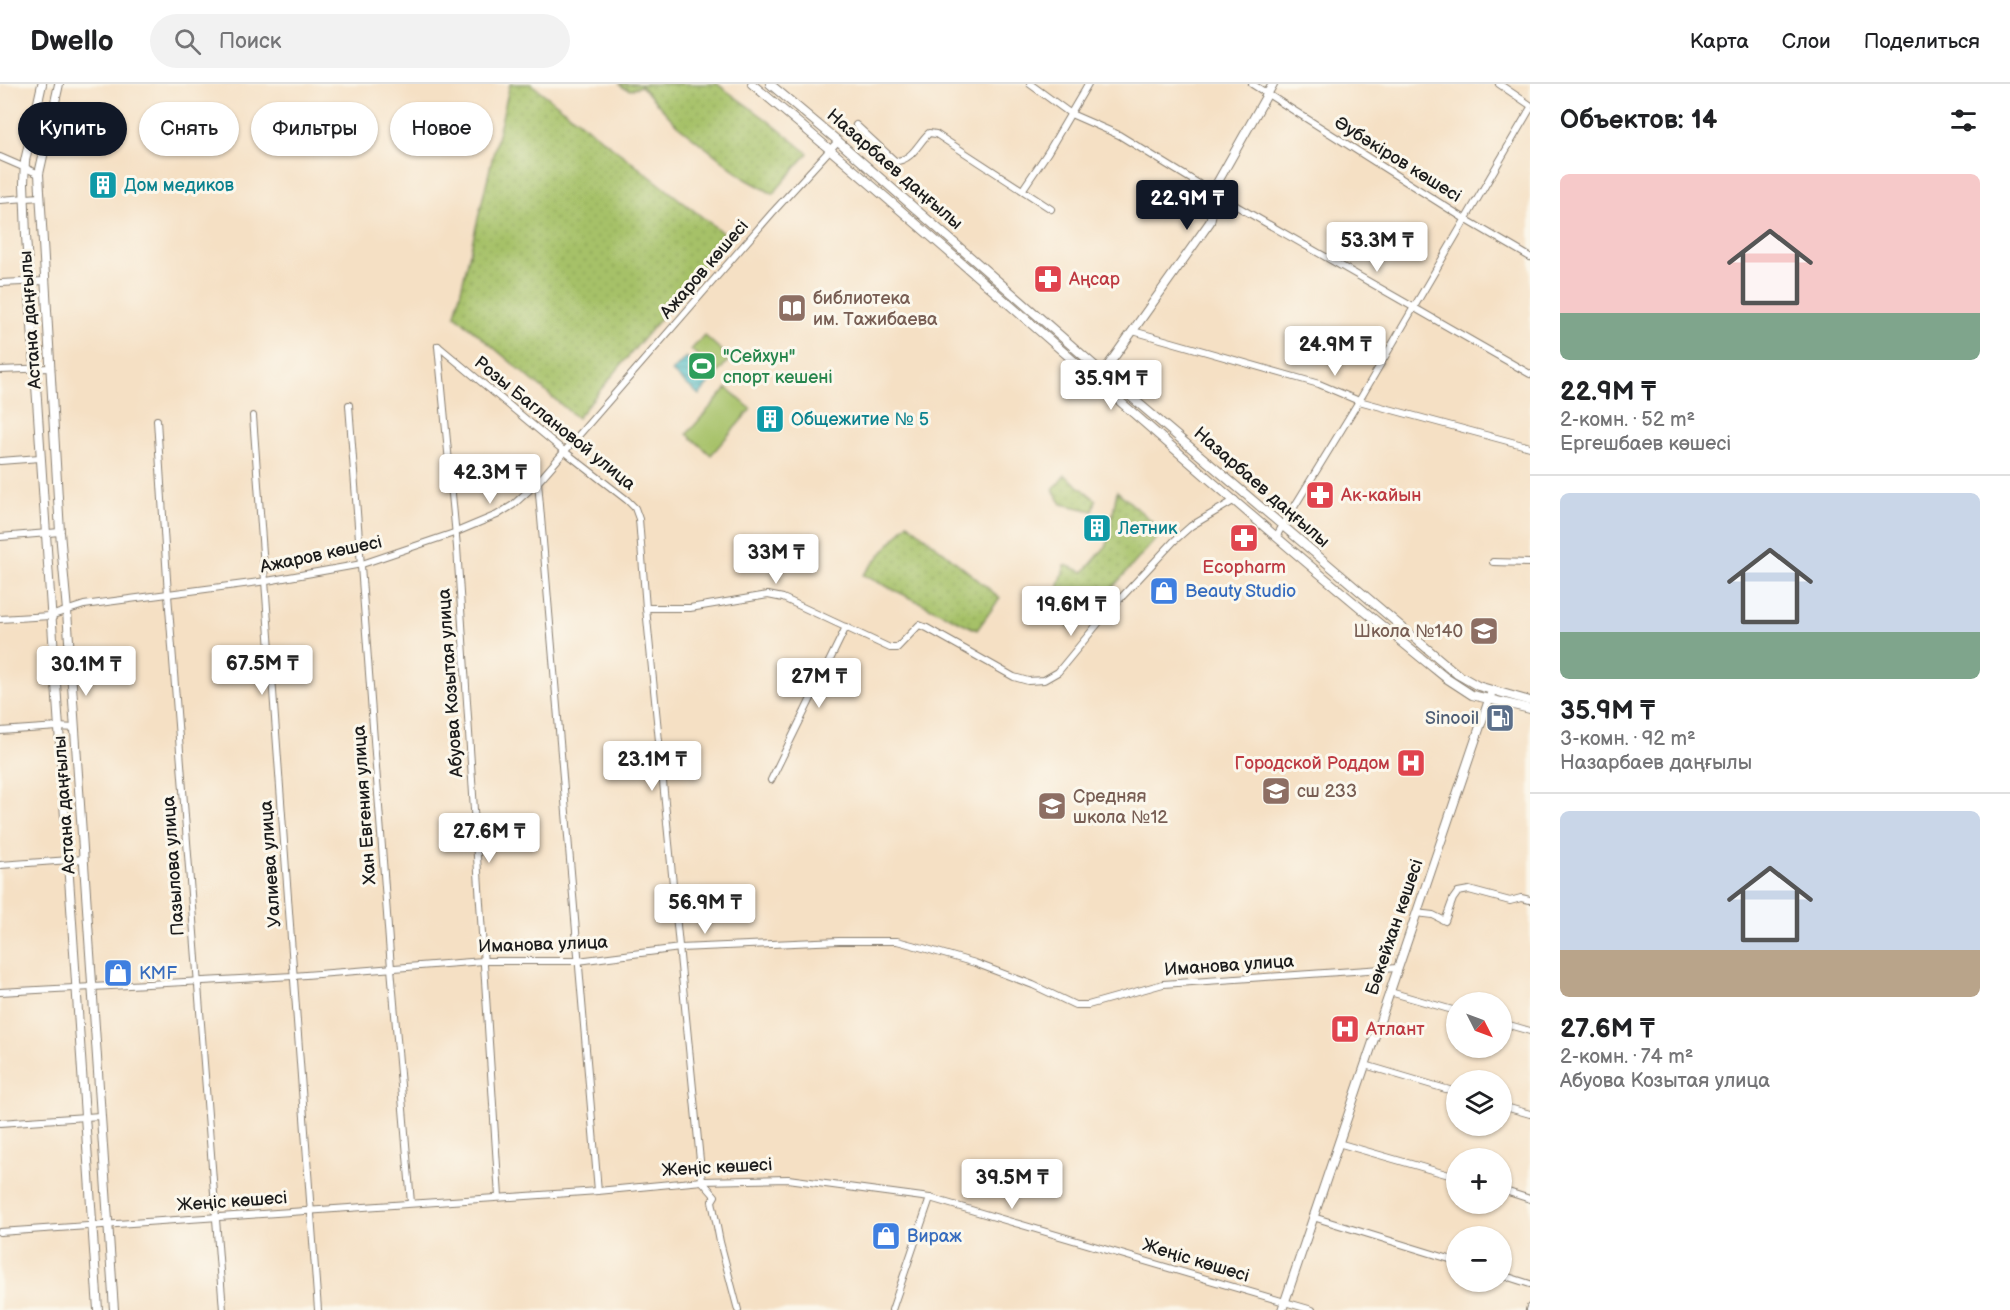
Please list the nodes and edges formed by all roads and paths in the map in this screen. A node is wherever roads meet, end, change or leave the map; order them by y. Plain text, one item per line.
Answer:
1 (42, 84) edge
2 (59, 84) edge
3 (752, 84) edge
4 (770, 84) edge
5 (1030, 84) edge
6 (1088, 84) edge
7 (1252, 84) edge
8 (1273, 84) edge
9 (1499, 84) edge
10 (1267, 94) junction
11 (1530, 107) edge
12 (1071, 114) junction
13 (856, 125) dead end
14 (838, 141) junction
15 (831, 150) junction
16 (0, 158) edge
17 (25, 168) junction
18 (39, 174) junction
19 (1023, 189) junction
20 (1212, 192) junction
21 (40, 197) junction
22 (24, 198) junction
23 (0, 200) edge
24 (1051, 209) dead end
25 (1465, 219) junction
26 (1530, 257) edge
27 (28, 281) junction
28 (45, 281) junction
29 (0, 283) edge
30 (1413, 308) junction
31 (1133, 331) junction
32 (438, 346) joint
33 (50, 368) junction
34 (34, 369) junction
35 (0, 370) edge
36 (1104, 374) junction
37 (1530, 374) edge
38 (1097, 381) junction
39 (1359, 401) junction
40 (349, 405) dead end
41 (253, 416) dead end
42 (157, 420) dead end
43 (1530, 447) edge
44 (564, 451) junction
45 (40, 458) junction
46 (0, 460) edge
47 (538, 482) junction
48 (1234, 500) junction
49 (1284, 525) junction
50 (60, 532) junction
51 (454, 533) junction
52 (45, 534) junction
53 (1277, 535) junction
54 (0, 537) edge
55 (1493, 562) dead end
56 (1530, 563) edge
57 (362, 564) junction
58 (267, 581) junction
59 (168, 595) junction
60 (646, 608) junction
61 (67, 611) junction
62 (50, 616) junction
63 (0, 619) edge
64 (846, 627) junction
65 (1491, 695) junction
66 (1530, 701) edge
67 (1530, 709) edge
68 (58, 727) junction
69 (75, 728) junction
70 (0, 731) edge
71 (771, 780) dead end
72 (84, 859) junction
73 (67, 861) junction
74 (0, 865) edge
75 (1530, 900) edge
76 (1416, 913) junction
77 (680, 948) junction
78 (483, 961) junction
79 (578, 961) junction
80 (391, 968) junction
81 (1397, 968) junction
82 (293, 976) junction
83 (197, 982) junction
84 (77, 987) junction
85 (93, 987) junction
86 (0, 992) edge
87 (1390, 992) junction
88 (1446, 1008) edge
89 (1512, 1026) edge
90 (1530, 1031) edge
91 (1365, 1065) junction
92 (1446, 1089) edge
93 (1512, 1109) edge
94 (1530, 1114) edge
95 (100, 1116) junction
96 (84, 1117) junction
97 (0, 1123) edge
98 (1338, 1143) junction
99 (1446, 1174) edge
100 (702, 1181) junction
101 (598, 1191) junction
102 (1512, 1193) edge
103 (499, 1197) junction
104 (930, 1198) junction
105 (1530, 1199) edge
106 (411, 1203) junction
107 (311, 1210) junction
108 (1313, 1217) junction
109 (216, 1218) junction
110 (108, 1224) junction
111 (92, 1226) junction
112 (0, 1232) edge
113 (1446, 1258) edge
114 (1512, 1278) edge
115 (1530, 1284) edge
116 (1283, 1306) edge
117 (98, 1310) edge
118 (114, 1310) edge
119 (223, 1310) edge
120 (318, 1310) edge
121 (738, 1310) edge
122 (892, 1310) edge
123 (1312, 1310) edge

1 - 17 street, Астана даңғылы
2 - 18 street, Астана даңғылы
3 - 15 street, Назарбаев даңғылы
4 - 14 street, Назарбаев даңғылы
5 - 12 street
6 - 12 street
7 - 10 street, Әубәкіров көшесі
8 - 10 street
9 - 11 street
10 - 20 street
10 - 25 street, Әубәкіров көшесі
11 - 25 street
12 - 19 street
12 - 20 street
13 - 19 street
14 - 15 street, Ажаров көшесі
14 - 36 street, Назарбаев даңғылы
15 - 38 street, Назарбаев даңғылы
15 - 44 street, Ажаров көшесі
16 - 17 street
17 - 18 street
17 - 22 street, Астана даңғылы
18 - 21 street, Астана даңғылы
19 - 24 street
20 - 30 street
20 - 31 street
21 - 22 street
21 - 28 street, Астана даңғылы
22 - 23 street
22 - 27 street, Астана даңғылы
25 - 26 street, Әубәкіров көшесі
25 - 30 street
27 - 28 street
27 - 29 street
27 - 34 street, Астана даңғылы
28 - 33 street, Астана даңғылы
30 - 37 street
30 - 39 street
31 - 36 street
31 - 39 street
32 - 44 street, Розы Баглановой улица
32 - 51 street, Абуова Козытая улица
33 - 34 street
33 - 50 street, Астана даңғылы
34 - 35 street
34 - 45 street, Астана даңғылы
36 - 38 street
36 - 49 street, Назарбаев даңғылы
38 - 48 street, Назарбаев даңғылы
39 - 43 street
39 - 49 street
40 - 57 street, Хан Евгения улица
41 - 58 street, Уалиева улица
42 - 59 street, Пазылова улица
44 - 47 street, Ажаров көшесі
44 - 60 street, Розы Баглановой улица
45 - 46 street
45 - 52 street, Астана даңғылы
47 - 51 street, Ажаров көшесі
47 - 79 street
48 - 53 street, Назарбаев даңғылы
48 - 64 street
49 - 53 street
49 - 65 street, Назарбаев даңғылы
50 - 52 street
50 - 61 street, Астана даңғылы
51 - 57 street, Ажаров көшесі
51 - 78 street, Абуова Козытая улица
52 - 54 street
52 - 62 street, Астана даңғылы
53 - 65 street, Назарбаев даңғылы
55 - 56 street
57 - 58 street, Ажаров көшесі
57 - 80 street, Хан Евгения улица
58 - 59 street, Ажаров көшесі
58 - 82 street, Уалиева улица
59 - 61 street, Ажаров көшесі
59 - 83 street, Пазылова улица
60 - 64 street
60 - 77 street, Розы Баглановой улица
61 - 62 street, Ажаров көшесі
61 - 69 street, Астана даңғылы
62 - 63 street, Ажаров көшесі
62 - 68 street, Астана даңғылы
64 - 71 street
65 - 66 street, Назарбаев даңғылы
65 - 67 street
65 - 76 street, Бөкейхан көшесі
68 - 69 street
68 - 70 street
68 - 73 street, Астана даңғылы
69 - 72 street, Астана даңғылы
72 - 73 street
72 - 85 street, Астана даңғылы
73 - 74 street
73 - 84 street, Астана даңғылы
75 - 76 street
76 - 81 street, Бөкейхан көшесі
77 - 79 street, Иманова улица
77 - 81 street, Иманова улица
77 - 100 street, Розы Баглановой улица
78 - 79 street, Иманова улица
78 - 80 street, Иманова улица
78 - 103 street, Абуова Козытая улица
79 - 101 street
80 - 82 street, Иманова улица
80 - 106 street, Хан Евгения улица
81 - 87 street, Бөкейхан көшесі
82 - 83 street, Иманова улица
82 - 107 street, Уалиева улица
83 - 85 street, Иманова улица
83 - 109 street, Пазылова улица
84 - 85 street, Иманова улица
84 - 86 street, Иманова улица
84 - 96 street, Астана даңғылы
85 - 95 street, Астана даңғылы
87 - 88 street
87 - 91 street, Бөкейхан көшесі
89 - 90 street
91 - 92 street
91 - 98 street, Бөкейхан көшесі
93 - 94 street
95 - 96 street
95 - 110 street, Астана даңғылы
96 - 97 street
96 - 111 street, Астана даңғылы
98 - 99 street
98 - 108 street, Бөкейхан көшесі
100 - 101 street, Жеңіс көшесі
100 - 104 street, Жеңіс көшесі
100 - 121 street, Розы Баглановой улица
101 - 103 street, Жеңіс көшесі
102 - 105 street
103 - 106 street, Жеңіс көшесі
104 - 116 street, Жеңіс көшесі
104 - 122 street
106 - 107 street, Жеңіс көшесі
107 - 109 street, Жеңіс көшесі
107 - 120 street, Уалиева улица
108 - 113 street
108 - 116 street, Бөкейхан көшесі
109 - 110 street, Жеңіс көшесі
109 - 119 street, Пазылова улица
110 - 111 street, Жеңіс көшесі
110 - 118 street, Астана даңғылы
111 - 112 street
111 - 117 street, Астана даңғылы
114 - 115 street
116 - 123 street, Жеңіс көшесі

